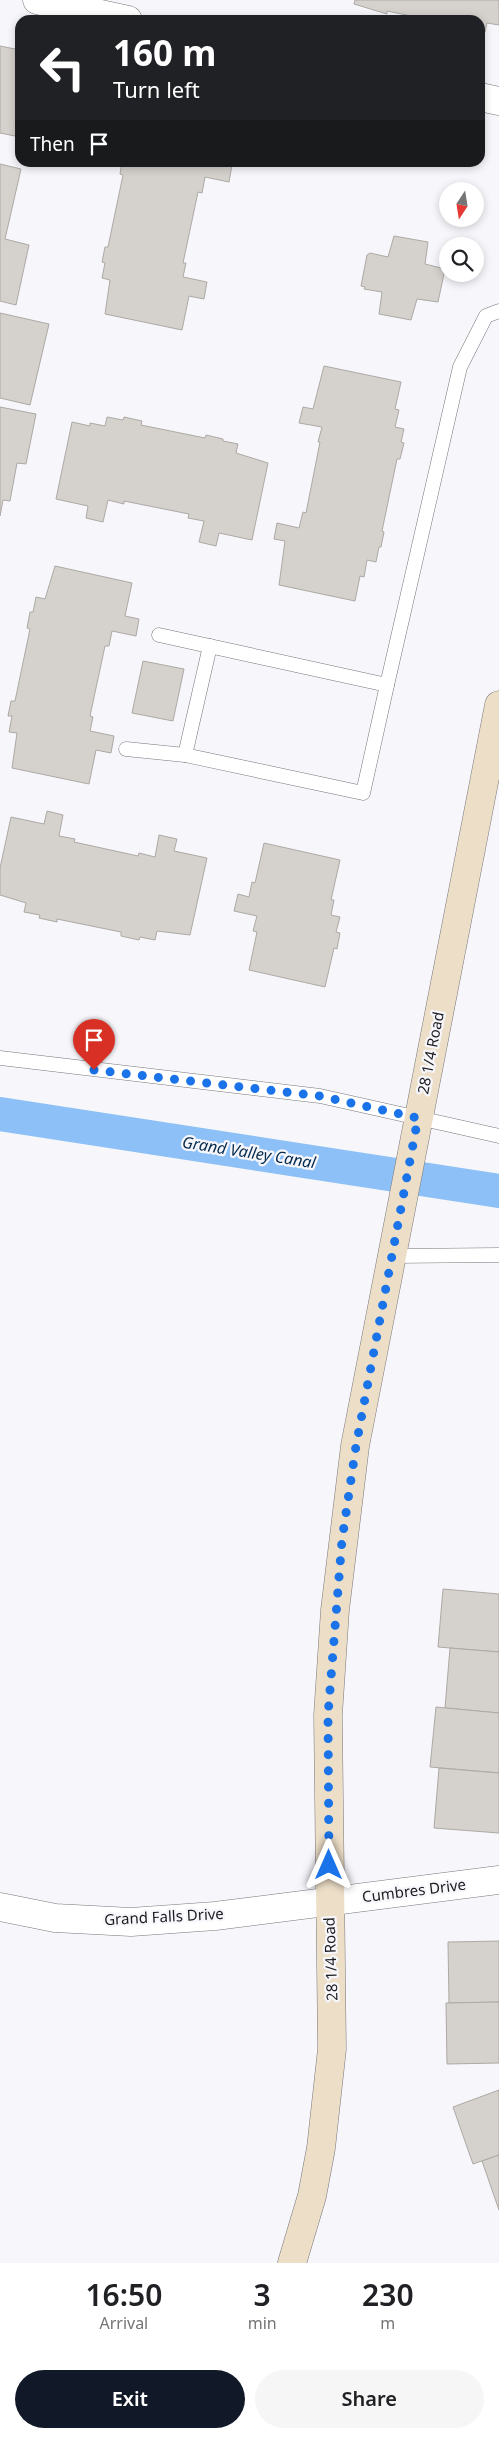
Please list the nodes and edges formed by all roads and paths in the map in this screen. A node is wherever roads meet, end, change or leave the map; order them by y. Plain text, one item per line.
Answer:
1 (37, 0) edge
2 (105, 15) edge
3 (485, 98) edge
4 (499, 101) edge
5 (499, 311) edge
6 (159, 635) dead end
7 (210, 646) junction
8 (387, 685) junction
9 (499, 705) edge
10 (126, 749) dead end
11 (185, 755) junction
12 (0, 1058) edge
13 (416, 1126) junction
14 (499, 1136) edge
15 (499, 1255) edge
16 (392, 1256) junction
17 (499, 1880) edge
18 (329, 1902) junction
19 (0, 1907) edge
20 (292, 2263) edge

1 - 2 street
3 - 4 street
5 - 8 lane
6 - 7 lane
7 - 8 lane
7 - 11 lane
8 - 11 lane
9 - 13 main road, 28 1/4 Road
10 - 11 lane
12 - 13 lane
13 - 14 lane
13 - 16 main road, 28 1/4 Road
15 - 16 lane
16 - 18 main road, 28 1/4 Road
17 - 18 street, Cumbres Drive
18 - 19 street, Grand Falls Drive
18 - 20 main road, 28 1/4 Road

